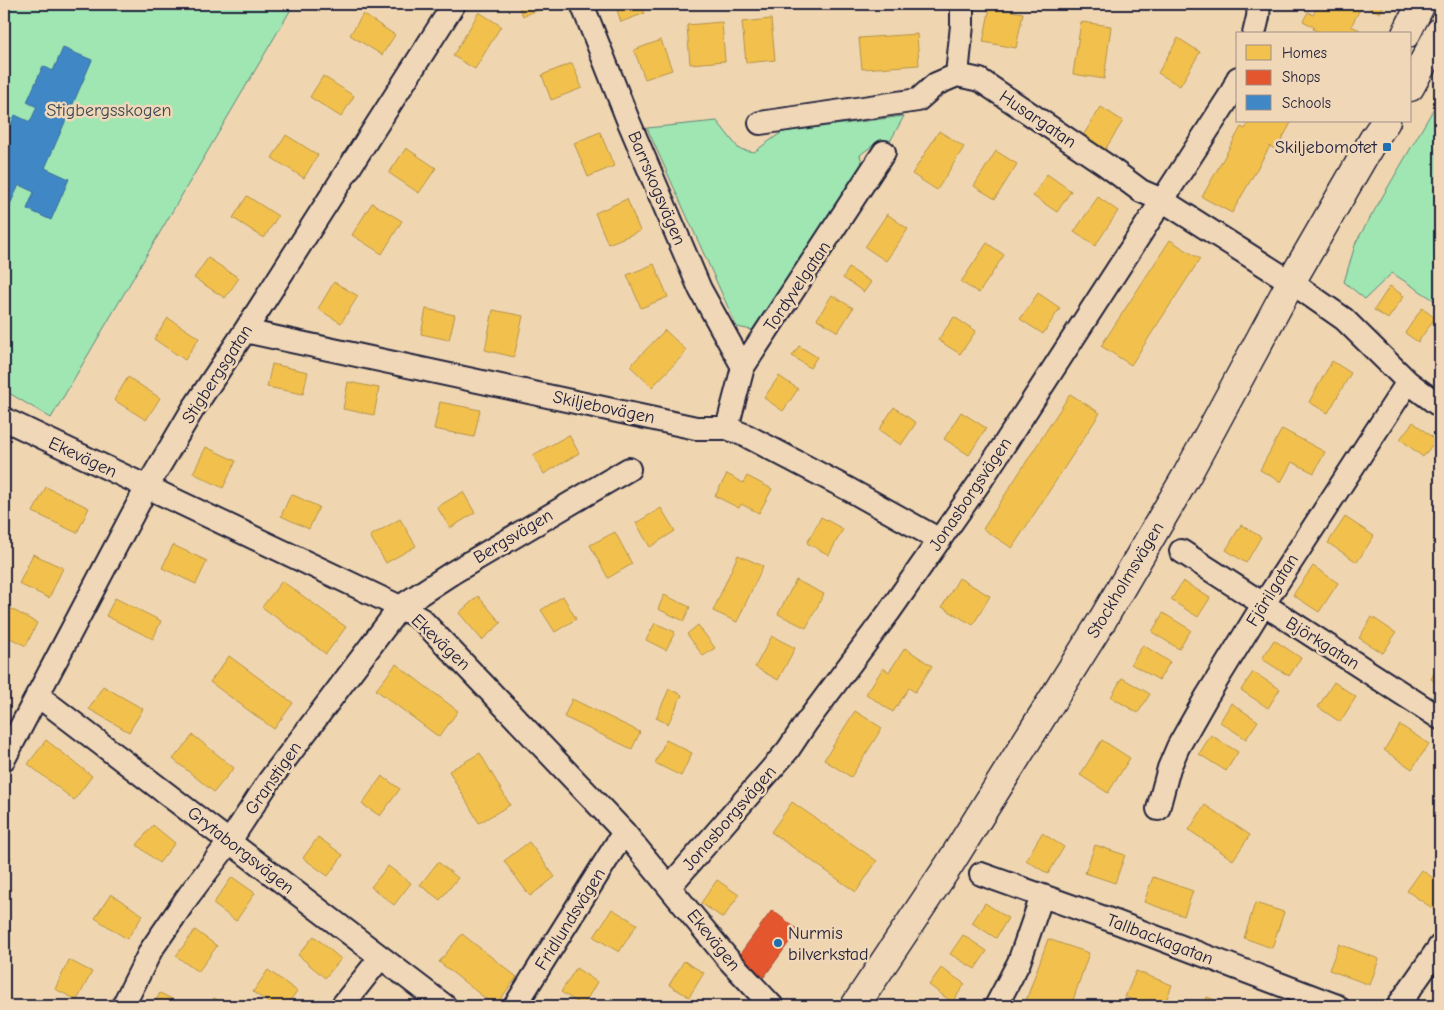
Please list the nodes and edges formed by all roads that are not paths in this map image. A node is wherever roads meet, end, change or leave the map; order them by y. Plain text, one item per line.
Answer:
1 (454, 4) edge
2 (582, 4) edge
3 (962, 4) edge
4 (1259, 4) edge
5 (1421, 4) edge
6 (1254, 32) edge
7 (1407, 32) edge
8 (1440, 32) edge
9 (957, 75) junction
10 (1236, 83) edge
11 (1412, 84) edge
12 (760, 123) dead end
13 (1378, 128) edge
14 (884, 152) dead end
15 (1162, 200) junction
16 (1291, 282) junction
17 (245, 331) junction
18 (743, 367) junction
19 (1408, 382) junction
20 (1440, 406) edge
21 (4, 419) edge
22 (727, 428) junction
23 (629, 469) dead end
24 (147, 487) junction
25 (940, 540) junction
26 (1181, 551) dead end
27 (1263, 604) junction
28 (400, 607) junction
29 (37, 695) junction
30 (1440, 718) edge
31 (4, 759) edge
32 (1158, 810) dead end
33 (624, 832) junction
34 (230, 841) junction
35 (981, 874) dead end
36 (670, 886) junction
37 (1042, 896) junction
38 (1440, 946) edge
39 (380, 958) junction
40 (124, 1006) edge
41 (342, 1006) edge
42 (444, 1006) edge
43 (515, 1006) edge
44 (772, 1006) edge
45 (855, 1006) edge
46 (996, 1006) edge
47 (1338, 1006) edge
48 (1398, 1006) edge

1 - 17 street, Stigbergsgatan
2 - 18 street, Barrskogsvägen
3 - 9 street
4 - 6 street
5 - 7 main road
8 - 11 main road
9 - 12 street
9 - 15 street, Husargatan
10 - 15 street, Jonasborgsvägen
13 - 16 main road, Stockholmsvägen
14 - 18 street, Tordyvelgatan
15 - 16 street, Husargatan
15 - 25 street, Jonasborgsvägen
16 - 19 street, Husargatan
16 - 45 main road, Stockholmsvägen
17 - 22 street, Skiljebovägen
17 - 24 street, Stigbergsgatan
18 - 22 street, Tordyvelgatan
19 - 20 street, Husargatan
19 - 27 street, Fjärilgatan
21 - 24 street, Ekevägen
22 - 25 street, Skiljebovägen
23 - 28 street, Bergsvägen
24 - 28 street, Ekevägen
24 - 29 street, Stigbergsgatan
25 - 36 street, Jonasborgsvägen
26 - 27 street, Björkgatan
27 - 30 street, Björkgatan
27 - 32 street, Fjärilgatan
28 - 33 street, Ekevägen
28 - 34 street, Granstigen
29 - 31 street, Stigbergsgatan
29 - 34 street, Grytaborgsvägen
33 - 36 street, Ekevägen
33 - 43 street, Fridlundsvägen
34 - 39 street, Grytaborgsvägen
34 - 40 street, Granstigen
35 - 37 street, Tallbackagatan
36 - 44 street, Ekevägen
37 - 46 street
37 - 47 street, Tallbackagatan
38 - 48 street
39 - 41 street
39 - 42 street, Grytaborgsvägen

